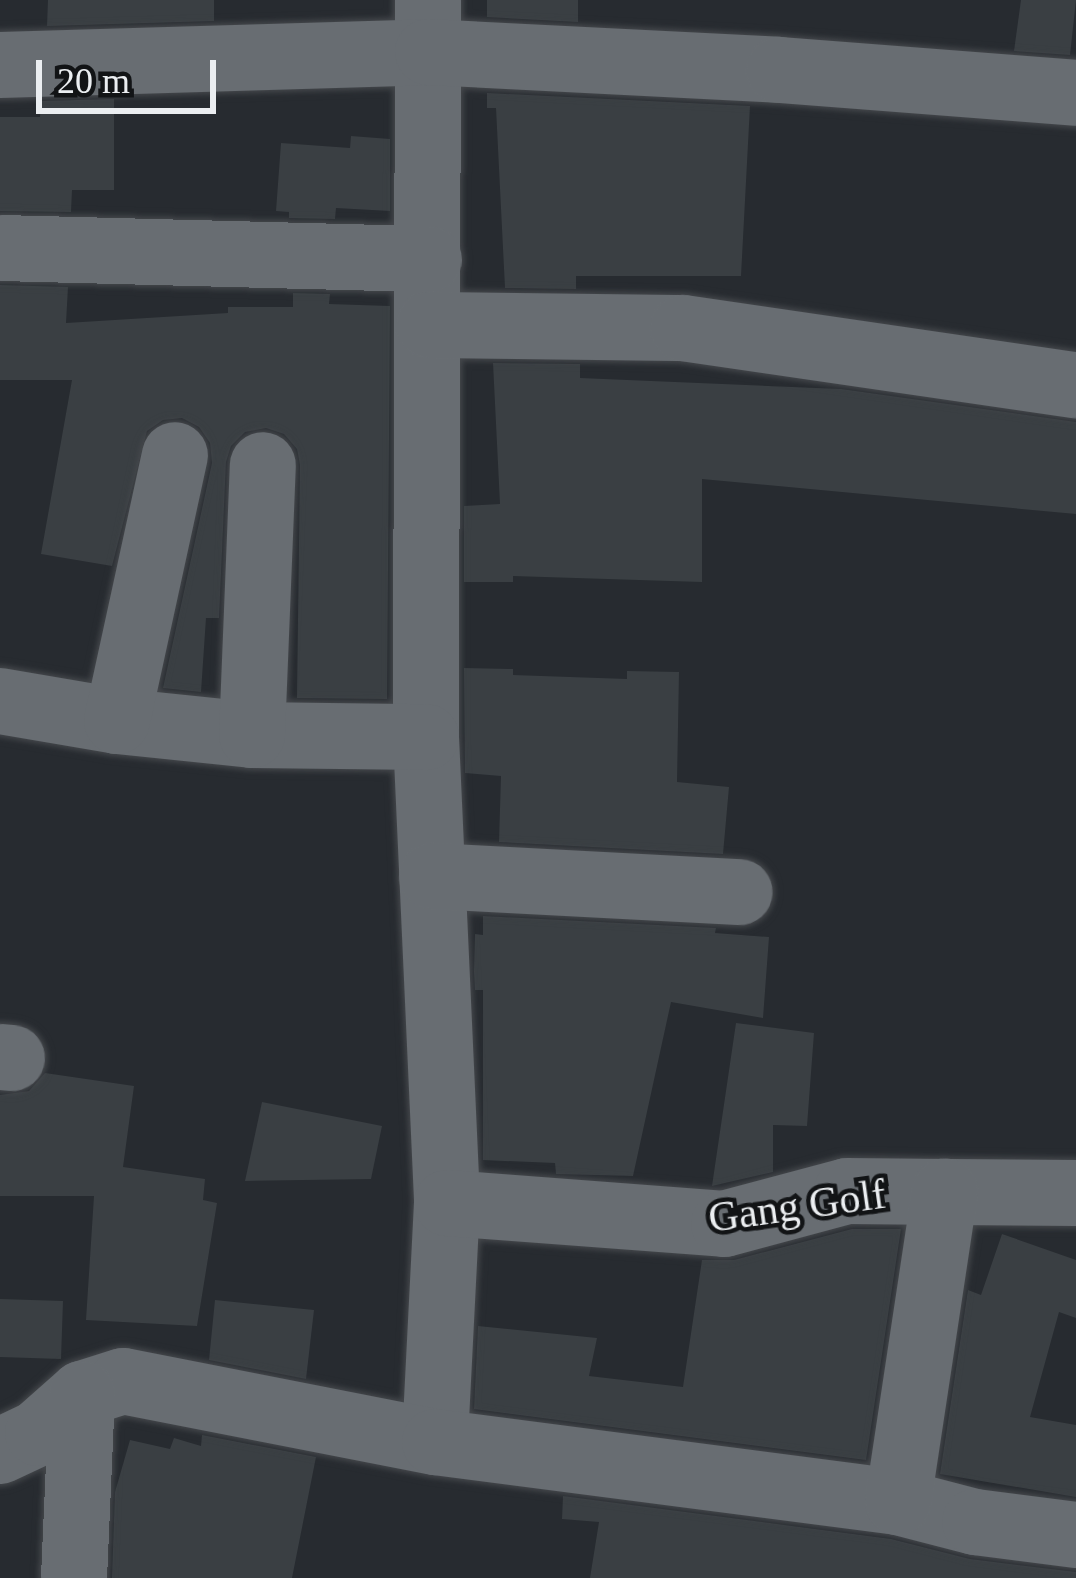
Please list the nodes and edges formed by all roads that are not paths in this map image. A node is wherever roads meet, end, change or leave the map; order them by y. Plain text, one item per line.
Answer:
1 (428, 26) edge
2 (0, 65) edge
3 (1076, 93) edge
4 (1, 248) edge
5 (429, 259) junction
6 (429, 325) junction
7 (1076, 385) edge
8 (175, 455) dead end
9 (263, 465) dead end
10 (0, 701) edge
11 (117, 722) junction
12 (252, 735) junction
13 (426, 737) junction
14 (432, 876) junction
15 (740, 892) dead end
16 (945, 1192) junction
17 (1076, 1193) edge
18 (447, 1202) junction
19 (82, 1394) junction
20 (435, 1442) junction
21 (0, 1450) edge
22 (898, 1502) junction
23 (1076, 1535) edge
24 (74, 1578) edge

1 - 2 street
1 - 3 street
1 - 5 street
4 - 5 street
5 - 6 street
6 - 7 street
6 - 13 street
8 - 11 street
9 - 12 street
10 - 11 street
11 - 12 street
12 - 13 street
13 - 14 street
14 - 15 street
14 - 18 street
16 - 17 street, Gang Golf
16 - 18 street, Gang Golf
16 - 22 street
18 - 20 street
19 - 20 street
19 - 21 street
19 - 24 street
20 - 22 street
22 - 23 street

